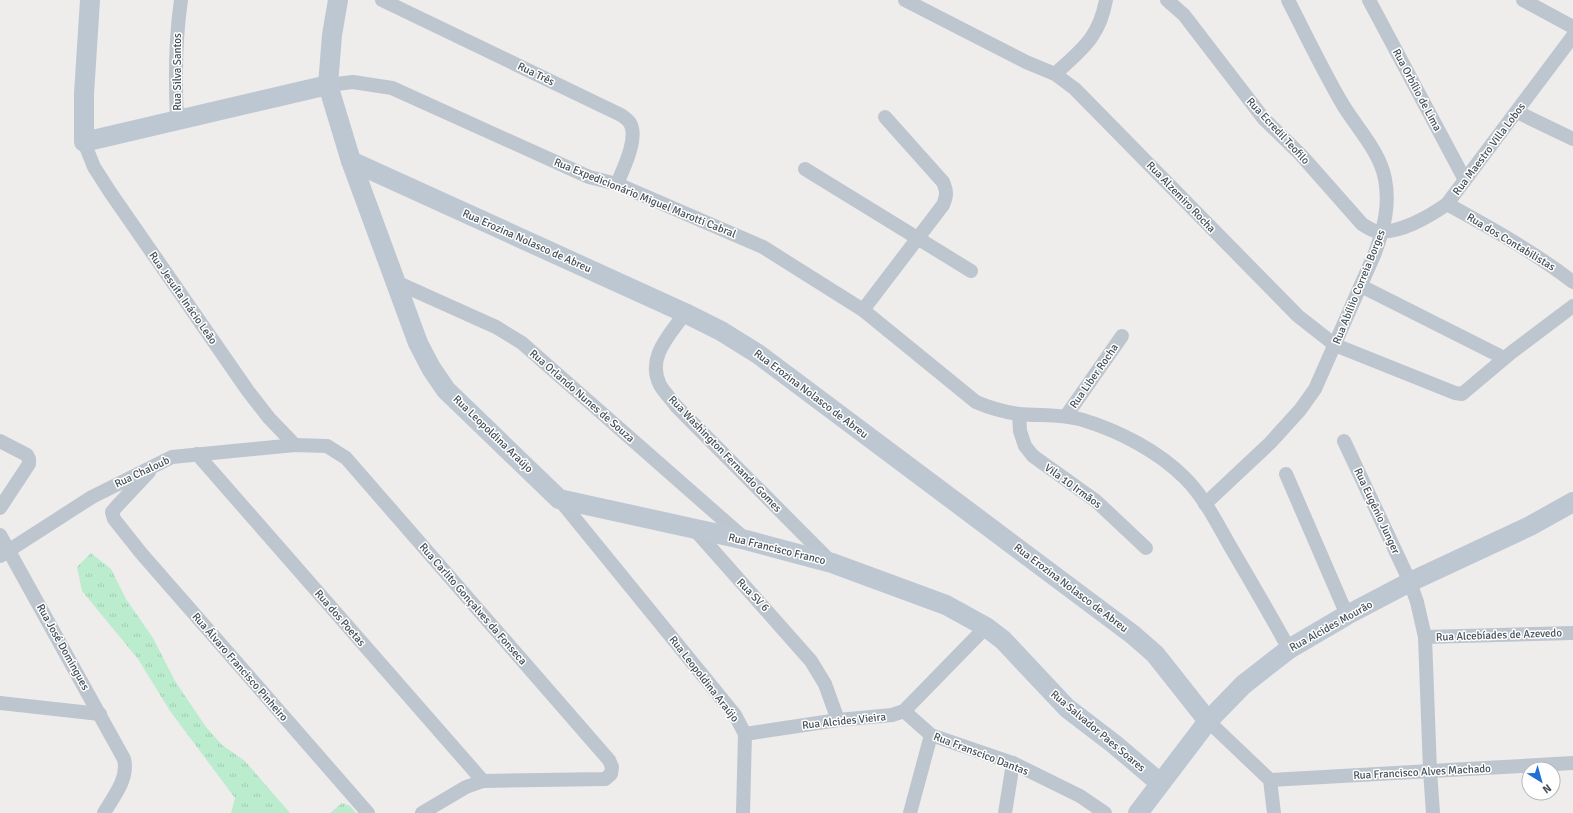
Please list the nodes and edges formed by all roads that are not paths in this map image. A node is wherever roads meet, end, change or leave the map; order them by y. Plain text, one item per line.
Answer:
1 (90, 0) edge
2 (181, 0) edge
3 (338, 0) edge
4 (382, 0) edge
5 (1106, 0) edge
6 (1167, 0) edge
7 (1288, 0) edge
8 (1369, 0) edge
9 (1523, 0) edge
10 (910, 1) edge
11 (1573, 27) edge
12 (1573, 36) edge
13 (1055, 74) junction
14 (328, 85) junction
15 (1517, 112) junction
16 (885, 117) dead end
17 (177, 119) junction
18 (1573, 139) edge
19 (84, 142) junction
20 (351, 161) junction
21 (805, 169) dead end
22 (1465, 180) junction
23 (617, 184) junction
24 (1447, 204) junction
25 (1383, 232) junction
26 (917, 239) junction
27 (971, 271) dead end
28 (1573, 282) edge
29 (398, 283) junction
30 (1361, 286) junction
31 (1573, 306) edge
32 (863, 310) junction
33 (685, 313) junction
34 (1122, 336) dead end
35 (1335, 345) junction
36 (1504, 358) junction
37 (1020, 414) junction
38 (1066, 416) junction
39 (0, 441) edge
40 (1344, 441) dead end
41 (295, 445) junction
42 (327, 446) joint
43 (197, 454) junction
44 (156, 464) junction
45 (1286, 474) dead end
46 (559, 499) junction
47 (1573, 502) edge
48 (1205, 504) junction
49 (0, 508) edge
50 (695, 530) junction
51 (0, 535) edge
52 (746, 540) junction
53 (1146, 548) dead end
54 (5, 553) edge
55 (832, 563) junction
56 (1410, 582) junction
57 (1347, 615) junction
58 (986, 627) junction
59 (1573, 633) edge
60 (1425, 638) junction
61 (1289, 649) junction
62 (1, 706) edge
63 (904, 711) junction
64 (100, 714) junction
65 (838, 720) junction
66 (1208, 721) junction
67 (745, 734) junction
68 (931, 735) junction
69 (1013, 763) junction
70 (1573, 763) edge
71 (1430, 771) junction
72 (1270, 780) junction
73 (483, 781) junction
74 (1160, 783) junction
75 (104, 813) edge
76 (368, 813) edge
77 (422, 813) edge
78 (743, 813) edge
79 (910, 813) edge
80 (1005, 813) edge
81 (1105, 813) edge
82 (1138, 813) edge
83 (1274, 813) edge
84 (1433, 813) edge

1 - 19 street
2 - 17 street, Rua Silva Santos
3 - 14 street, Rua Leopoldina Araújo
4 - 23 street, Rua Três
5 - 13 street
6 - 25 street, Rua Ecredil Teofilo
7 - 25 street, Rua Abíliio Correia Borges
8 - 22 street, Rua Orbílio de Lima
9 - 11 street
10 - 13 street, Rua Alzemiro Rocha
12 - 15 street, Rua Maestro Villa Lobos
13 - 35 street, Rua Alzemiro Rocha
14 - 17 street
14 - 20 street, Rua Leopoldina Araújo
14 - 23 street, Rua Expedicionário Miguel Marotti Cabral
15 - 18 street
15 - 22 street, Rua Maestro Villa Lobos
16 - 26 street
17 - 19 street
19 - 41 street, Rua Jesuíta Inácio Leão
20 - 29 street, Rua Leopoldina Araújo
20 - 33 street, Rua Erozina Nolasco de Abreu
21 - 26 street
22 - 24 street, Rua Maestro Villa Lobos
23 - 32 street, Rua Expedicionário Miguel Marotti Cabral
24 - 25 street, Rua Maestro Villa Lobos
24 - 28 street, Rua dos Contabilistas
25 - 30 street, Rua Abíliio Correia Borges
26 - 27 street
26 - 32 street
29 - 46 street, Rua Leopoldina Araújo
29 - 52 street, Rua Orlando Nunes de Souza
30 - 35 street, Rua Abíliio Correia Borges
30 - 36 street
31 - 36 street
32 - 37 street, Rua Expedicionário Miguel Marotti Cabral
33 - 55 street, Rua Washington Fernando Gomes
33 - 66 street, Rua Erozina Nolasco de Abreu
34 - 38 street, Rua Liber Rocha
35 - 36 street, Rua Alzemiro Rocha
35 - 48 street, Rua Abíliio Correia Borges
37 - 38 street, Rua Expedicionário Miguel Marotti Cabral
37 - 53 street, Vila 10 Irmãos
38 - 48 street, Rua Expedicionário Miguel Marotti Cabral
39 - 49 street
40 - 56 street, Rua Eugênio Junger
41 - 42 street, Rua Chaloub
41 - 43 street, Rua Chaloub
42 - 73 street, Rua Carlito Gonçalves da Fonseca
43 - 44 street, Rua Chaloub
43 - 73 street, Rua dos Poetas
44 - 54 street, Rua Chaloub
44 - 76 street, Rua Álvaro Francisco Pinheiro
45 - 57 street
46 - 50 street, Rua Francisco Franco
46 - 67 street, Rua Leopoldina Araújo
47 - 56 street, Rua Alcides Mourão
48 - 61 street, Rua Expedicionário Miguel Marotti Cabral
50 - 52 street, Rua Francisco Franco
50 - 65 street, Rua SV 6
51 - 54 street, Rua José Domingues
52 - 55 street, Rua Francisco Franco
54 - 64 street, Rua José Domingues
55 - 58 street, Rua Francisco Franco
56 - 57 street, Rua Alcides Mourão
56 - 60 street, Rua Eugênio Junger
57 - 61 street, Rua Alcides Mourão
58 - 63 street, Rua Alcides Vieira
58 - 74 street, Rua Salvador Paes Soares
59 - 60 street, Rua Alcebíades de Azevedo
60 - 71 street, Rua Eugênio Junger
61 - 66 street, Rua Alcides Mourão
62 - 64 street
63 - 65 street, Rua Alcides Vieira
63 - 68 street, Rua Franscico Dantas
64 - 75 street, Rua José Domingues
65 - 67 street, Rua Alcides Vieira
66 - 72 street
66 - 74 street, Rua Alcides Mourão
67 - 78 street
68 - 69 street, Rua Franscico Dantas
68 - 79 street
69 - 80 street
69 - 81 street, Rua Franscico Dantas
70 - 71 street, Rua Francisco Alves Machado
71 - 72 street, Rua Francisco Alves Machado
71 - 84 street, Rua Eugênio Junger
72 - 83 street
73 - 77 street
74 - 82 street, Rua Alcides Mourão

